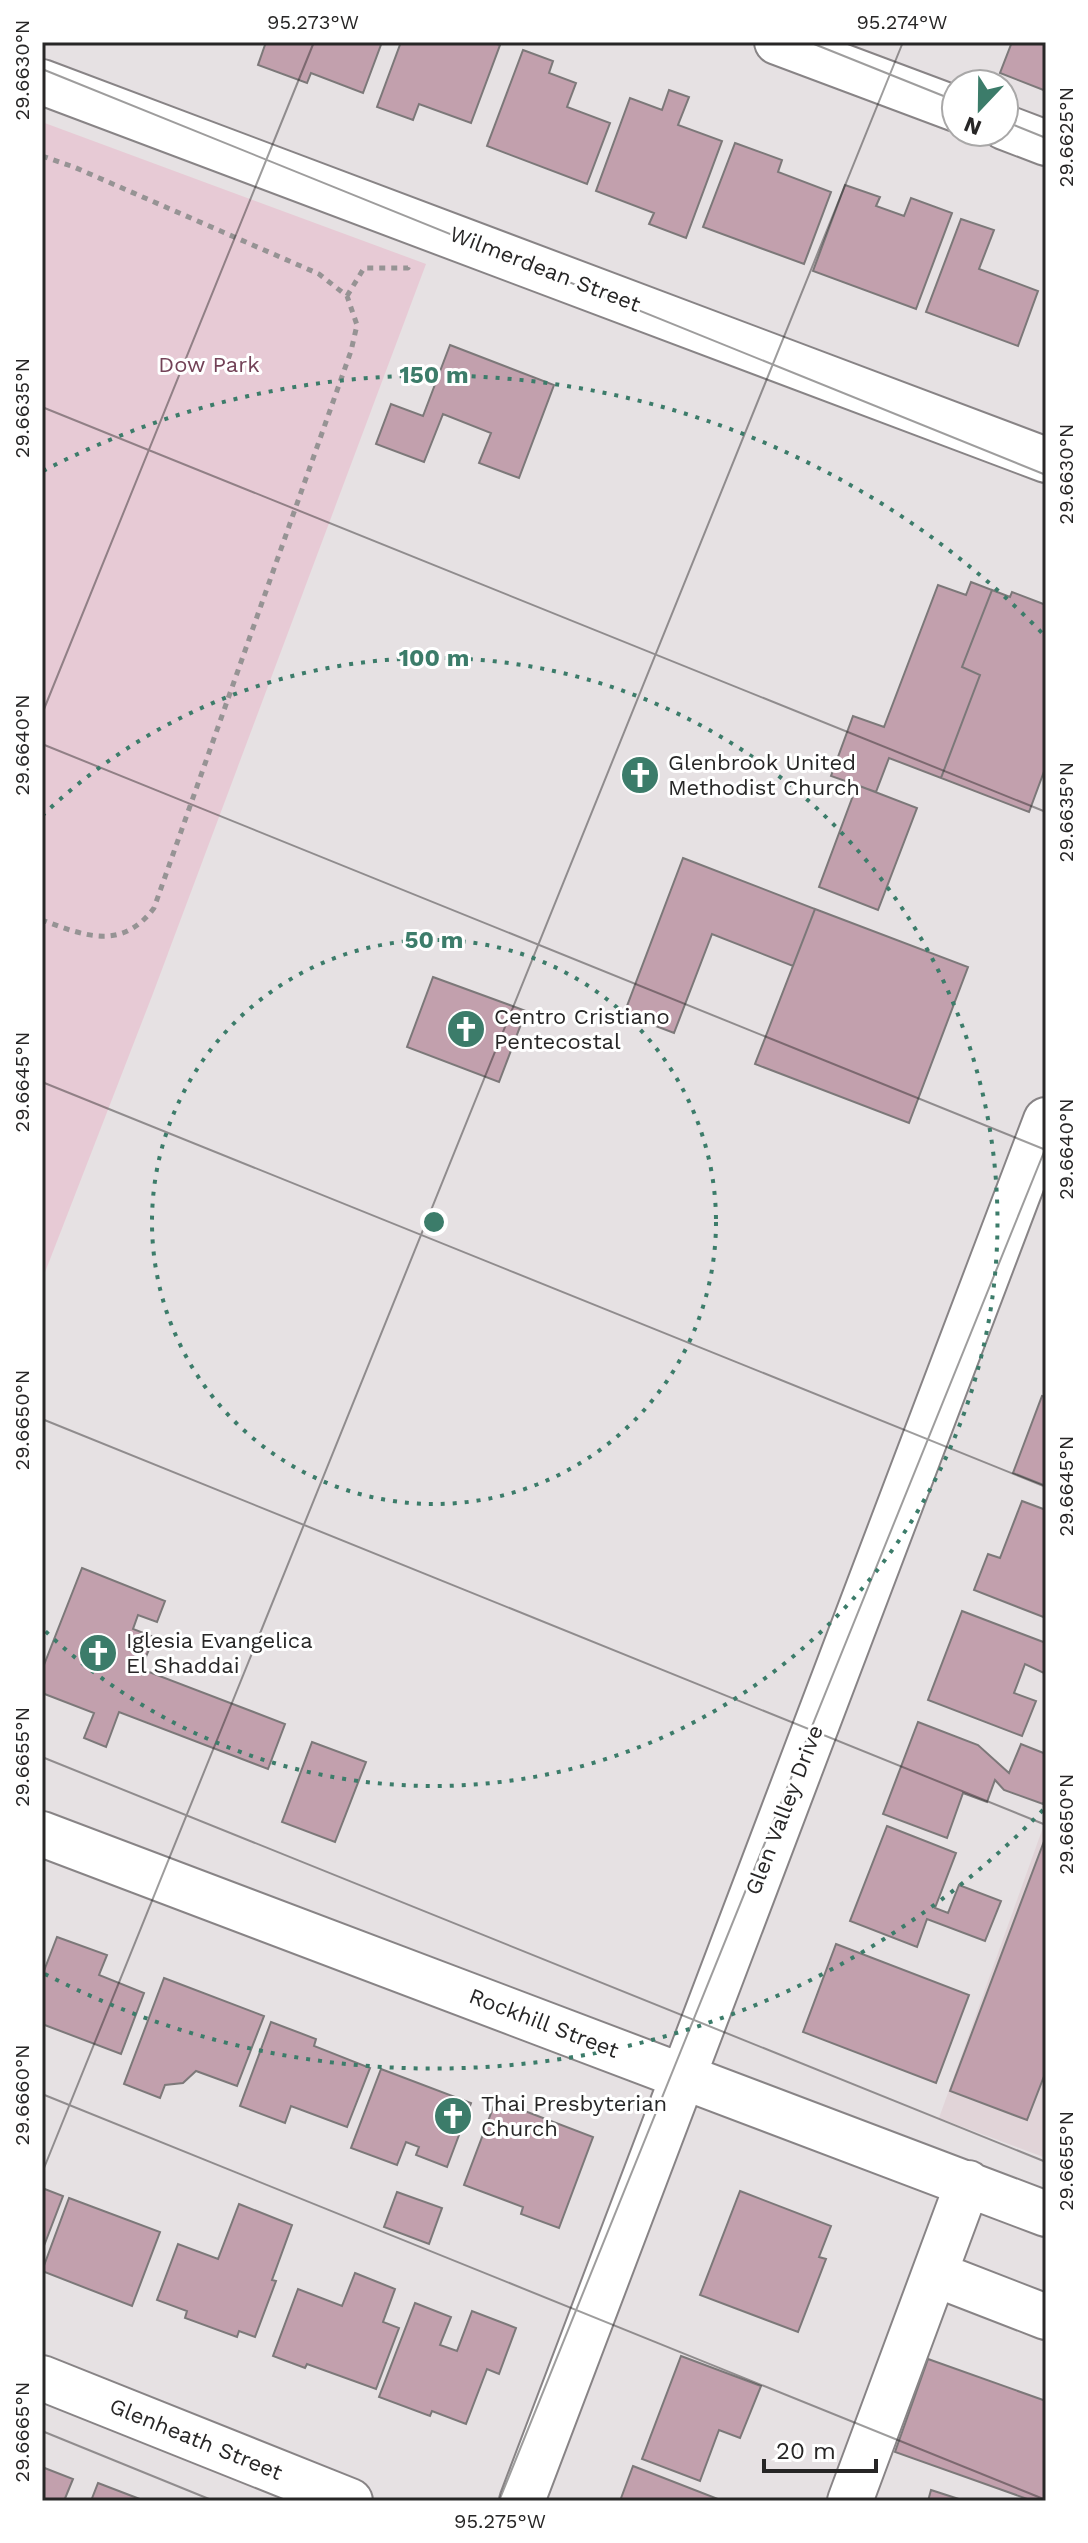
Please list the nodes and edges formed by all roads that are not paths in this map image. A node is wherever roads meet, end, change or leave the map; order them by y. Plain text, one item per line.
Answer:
1 (777, 42) edge
2 (42, 82) edge
3 (940, 103) edge
4 (1020, 133) edge
5 (1046, 143) edge
6 (1046, 460) edge
7 (1046, 1120) edge
8 (42, 1834) edge
9 (683, 2075) junction
10 (968, 2183) junction
11 (1046, 2214) edge
12 (935, 2274) junction
13 (1046, 2317) edge
14 (42, 2378) edge
15 (350, 2501) edge
16 (522, 2501) edge
17 (850, 2501) edge

1 - 3 street
2 - 6 street, Wilmerdean Street
4 - 5 street
7 - 9 street, Glen Valley Drive
8 - 9 street, Rockhill Street
9 - 10 street, Rockhill Street
9 - 16 street, Glen Valley Drive
10 - 11 street, Rockhill Street
10 - 12 street
12 - 13 street
12 - 17 street
14 - 15 street, Glenheath Street

